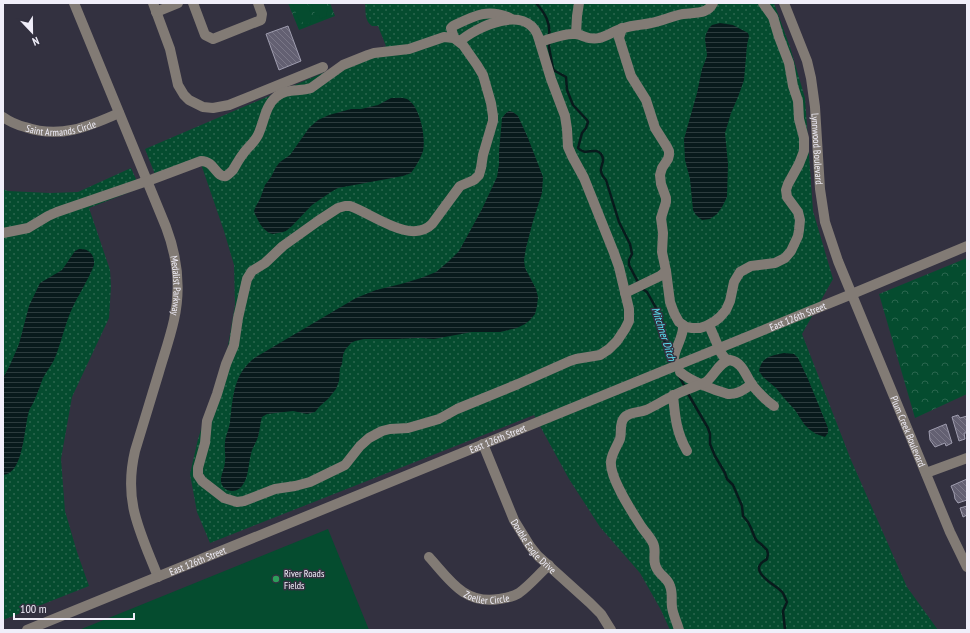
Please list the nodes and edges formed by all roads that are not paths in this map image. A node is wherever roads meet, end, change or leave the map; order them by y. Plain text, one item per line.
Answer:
1 (74, 3) edge
2 (178, 3) edge
3 (193, 3) edge
4 (258, 3) edge
5 (579, 3) edge
6 (713, 3) edge
7 (764, 3) edge
8 (784, 3) edge
9 (155, 7) edge
10 (514, 20) junction
11 (622, 28) junction
12 (576, 34) junction
13 (597, 39) junction
14 (457, 40) junction
15 (542, 41) junction
16 (621, 44) junction
17 (323, 67) dead end
18 (119, 114) junction
19 (3, 117) edge
20 (147, 181) junction
21 (3, 233) edge
22 (967, 246) edge
23 (666, 271) junction
24 (643, 284) junction
25 (668, 289) junction
26 (625, 293) junction
27 (852, 294) junction
28 (683, 325) junction
29 (709, 325) junction
30 (719, 348) junction
31 (674, 358) dead end
32 (727, 360) junction
33 (680, 372) dead end
34 (701, 384) junction
35 (752, 384) junction
36 (673, 396) junction
37 (774, 406) dead end
38 (483, 444) junction
39 (687, 450) dead end
40 (967, 458) edge
41 (926, 473) junction
42 (429, 557) dead end
43 (548, 565) junction
44 (967, 567) edge
45 (158, 577) junction
46 (27, 630) edge
47 (611, 630) edge
48 (679, 630) edge

1 - 18 street, Medalist Parkway
2 - 9 street
3 - 4 street
5 - 12 street
6 - 11 street
7 - 29 street
8 - 27 street, Lynnwood Boulevard
9 - 17 street
10 - 14 street
10 - 14 street
10 - 15 street
11 - 13 street
11 - 16 street
12 - 13 street
12 - 15 street
13 - 16 street
14 - 20 street
14 - 26 street
15 - 26 street
16 - 23 street
18 - 19 street, Saint Armands Circle
18 - 20 street, Medalist Parkway
20 - 21 street
20 - 45 street, Medalist Parkway
22 - 27 street, East 126th Street
23 - 24 street
23 - 25 street
24 - 25 street
24 - 26 street
25 - 28 street
27 - 30 street, East 126th Street
27 - 41 street, Plum Creek Boulevard
28 - 29 street
28 - 31 street
29 - 30 street
30 - 32 street
30 - 38 street, East 126th Street
32 - 34 street
32 - 35 street
33 - 34 street
34 - 35 street
34 - 36 street
35 - 37 street
36 - 39 street
36 - 48 street
38 - 43 street, Double Eagle Drive
38 - 45 street, East 126th Street
40 - 41 street
41 - 44 street, Plum Creek Boulevard
42 - 43 street, Zoeller Circle
43 - 47 street, Double Eagle Drive
45 - 46 street, East 126th Street

